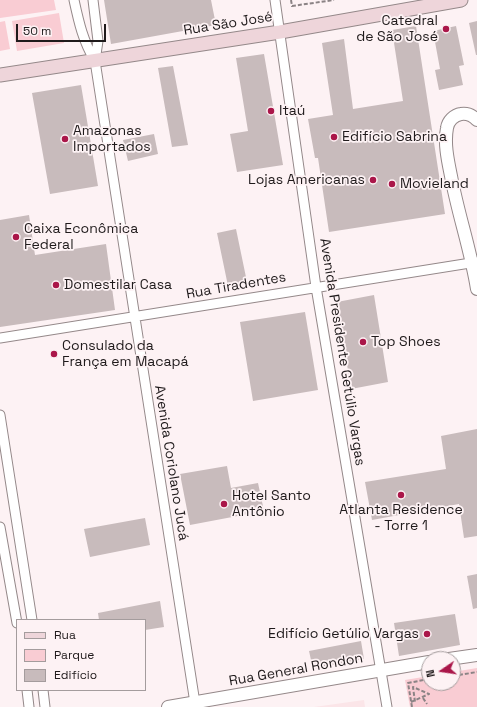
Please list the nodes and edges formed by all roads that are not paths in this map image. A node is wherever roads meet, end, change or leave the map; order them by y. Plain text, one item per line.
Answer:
1 (74, 0) edge
2 (93, 0) edge
3 (275, 0) edge
4 (458, 0) edge
5 (435, 2) edge
6 (280, 32) junction
7 (95, 61) junction
8 (0, 75) edge
9 (477, 120) edge
10 (475, 263) edge
11 (316, 287) junction
12 (477, 289) edge
13 (134, 317) junction
14 (0, 338) edge
15 (0, 415) edge
16 (0, 528) edge
17 (16, 619) edge
18 (32, 619) edge
19 (477, 655) edge
20 (461, 657) edge
21 (421, 663) edge
22 (380, 670) junction
23 (27, 691) edge
24 (43, 691) edge
25 (195, 703) junction
26 (29, 707) edge
27 (45, 707) edge
28 (168, 707) edge
29 (387, 707) edge

1 - 7 street, Avenida Coriolano Jucá
2 - 7 street, Avenida Coriolano Jucá
3 - 6 street, Avenida Presidente Getúlio Vargas
4 - 5 main road, Rua São José
5 - 6 main road, Rua São José
6 - 7 main road, Rua São José
6 - 11 street, Avenida Presidente Getúlio Vargas
7 - 8 main road, Rua São José
7 - 13 street, Avenida Coriolano Jucá
9 - 10 street
10 - 11 street, Rua Tiradentes
10 - 12 street
11 - 13 street, Rua Tiradentes
11 - 22 street, Avenida Presidente Getúlio Vargas
13 - 14 street, Rua Tiradentes
13 - 25 street, Avenida Coriolano Jucá
15 - 18 street
16 - 17 street
19 - 20 street
21 - 22 street, Rua General Rondon
22 - 25 street, Rua General Rondon
22 - 29 street, Avenida Presidente Getúlio Vargas
23 - 26 street
24 - 27 street
25 - 28 street, Rua General Rondon

